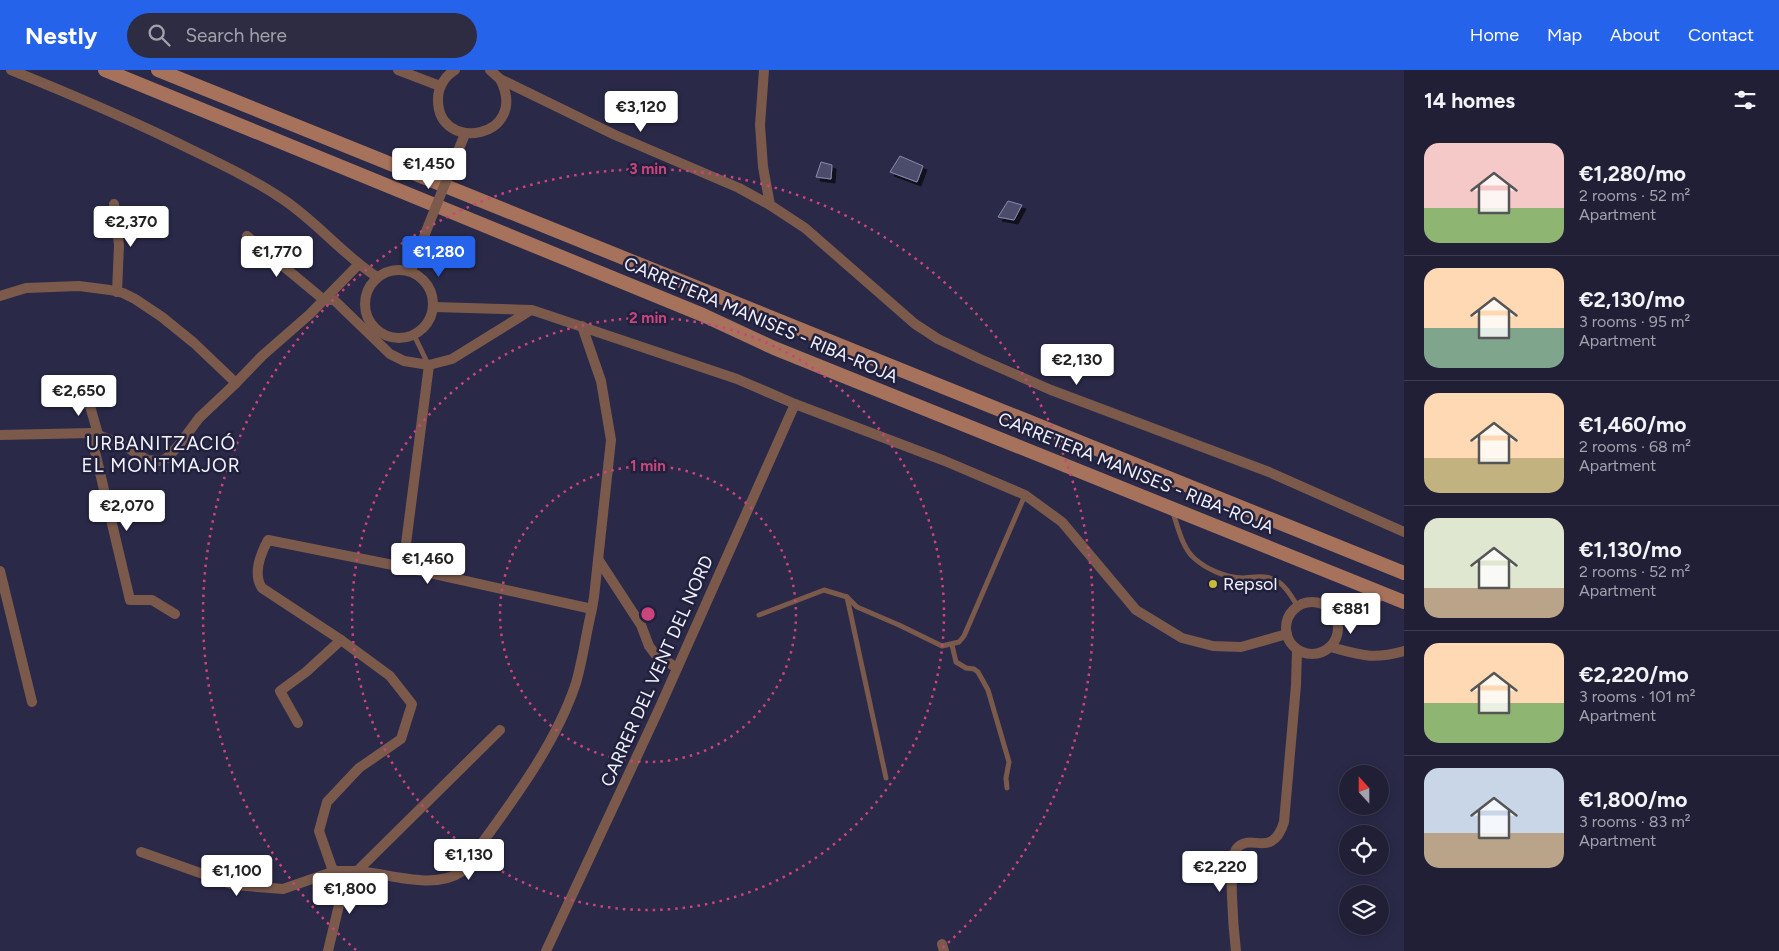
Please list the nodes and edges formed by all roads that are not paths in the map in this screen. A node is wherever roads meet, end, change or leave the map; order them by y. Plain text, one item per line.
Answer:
1 (11, 70) edge
2 (105, 70) edge
3 (158, 70) edge
4 (398, 70) edge
5 (455, 70) edge
6 (490, 70) edge
7 (764, 70) edge
8 (500, 79) junction
9 (440, 86) junction
10 (465, 134) junction
11 (114, 204) dead end
12 (770, 205) junction
13 (247, 236) dead end
14 (358, 264) junction
15 (411, 272) junction
16 (377, 277) junction
17 (117, 292) junction
18 (0, 296) edge
19 (324, 300) junction
20 (434, 307) junction
21 (532, 310) junction
22 (582, 326) junction
23 (414, 335) junction
24 (429, 365) junction
25 (236, 383) junction
26 (86, 392) dead end
27 (796, 404) junction
28 (95, 433) junction
29 (0, 435) edge
30 (1025, 495) junction
31 (1171, 507) junction
32 (1404, 532) edge
33 (598, 559) junction
34 (403, 567) junction
35 (0, 571) edge
36 (1400, 572) edge
37 (1386, 594) junction
38 (847, 596) junction
39 (1404, 602) edge
40 (1298, 607) junction
41 (592, 609) junction
42 (175, 614) dead end
43 (759, 615) dead end
44 (1335, 616) junction
45 (1287, 634) junction
46 (341, 640) junction
47 (952, 645) junction
48 (1330, 647) junction
49 (1298, 650) junction
50 (1404, 650) edge
51 (677, 668) junction
52 (32, 702) dead end
53 (298, 722) dead end
54 (500, 730) dead end
55 (886, 778) dead end
56 (1007, 788) dead end
57 (141, 852) dead end
58 (335, 871) junction
59 (357, 871) junction
60 (328, 951) edge
61 (546, 951) edge
62 (1236, 951) edge

1 - 14 street
2 - 31 main road, CARRETERA MANISES - RIBA-ROJA
3 - 36 main road, CARRETERA MANISES - RIBA-ROJA
4 - 9 street
5 - 9 street
6 - 8 street
7 - 12 street
8 - 10 street
8 - 12 street
9 - 10 street
10 - 15 street, bridge
11 - 17 street
12 - 32 street
13 - 19 street
14 - 16 street
14 - 19 street
15 - 16 street
15 - 20 street
16 - 23 street
17 - 18 street
17 - 25 street
19 - 24 street
19 - 25 street
20 - 21 street
20 - 23 street
21 - 22 street
21 - 24 street
22 - 27 street
22 - 33 street
23 - 24 lane
24 - 34 street
25 - 28 street
26 - 28 street
27 - 30 street
27 - 51 street, CARRER DEL VENT DEL NORD
28 - 29 street
28 - 42 street
30 - 45 street
30 - 47 lane
31 - 37 main road, CARRETERA MANISES - RIBA-ROJA
31 - 40 lane
33 - 41 street
33 - 51 street
34 - 41 street
34 - 46 street
35 - 52 street
37 - 39 main road, CARRETERA MANISES - RIBA-ROJA
37 - 44 street
38 - 43 lane
38 - 47 lane
38 - 55 lane
40 - 44 street
40 - 45 street
41 - 59 street
44 - 48 street
45 - 49 street
46 - 53 street
46 - 58 street
47 - 56 lane
48 - 49 street
48 - 50 street
49 - 62 street
51 - 61 street, CARRER DEL VENT DEL NORD
54 - 59 street
57 - 58 street
58 - 59 street
59 - 60 street

